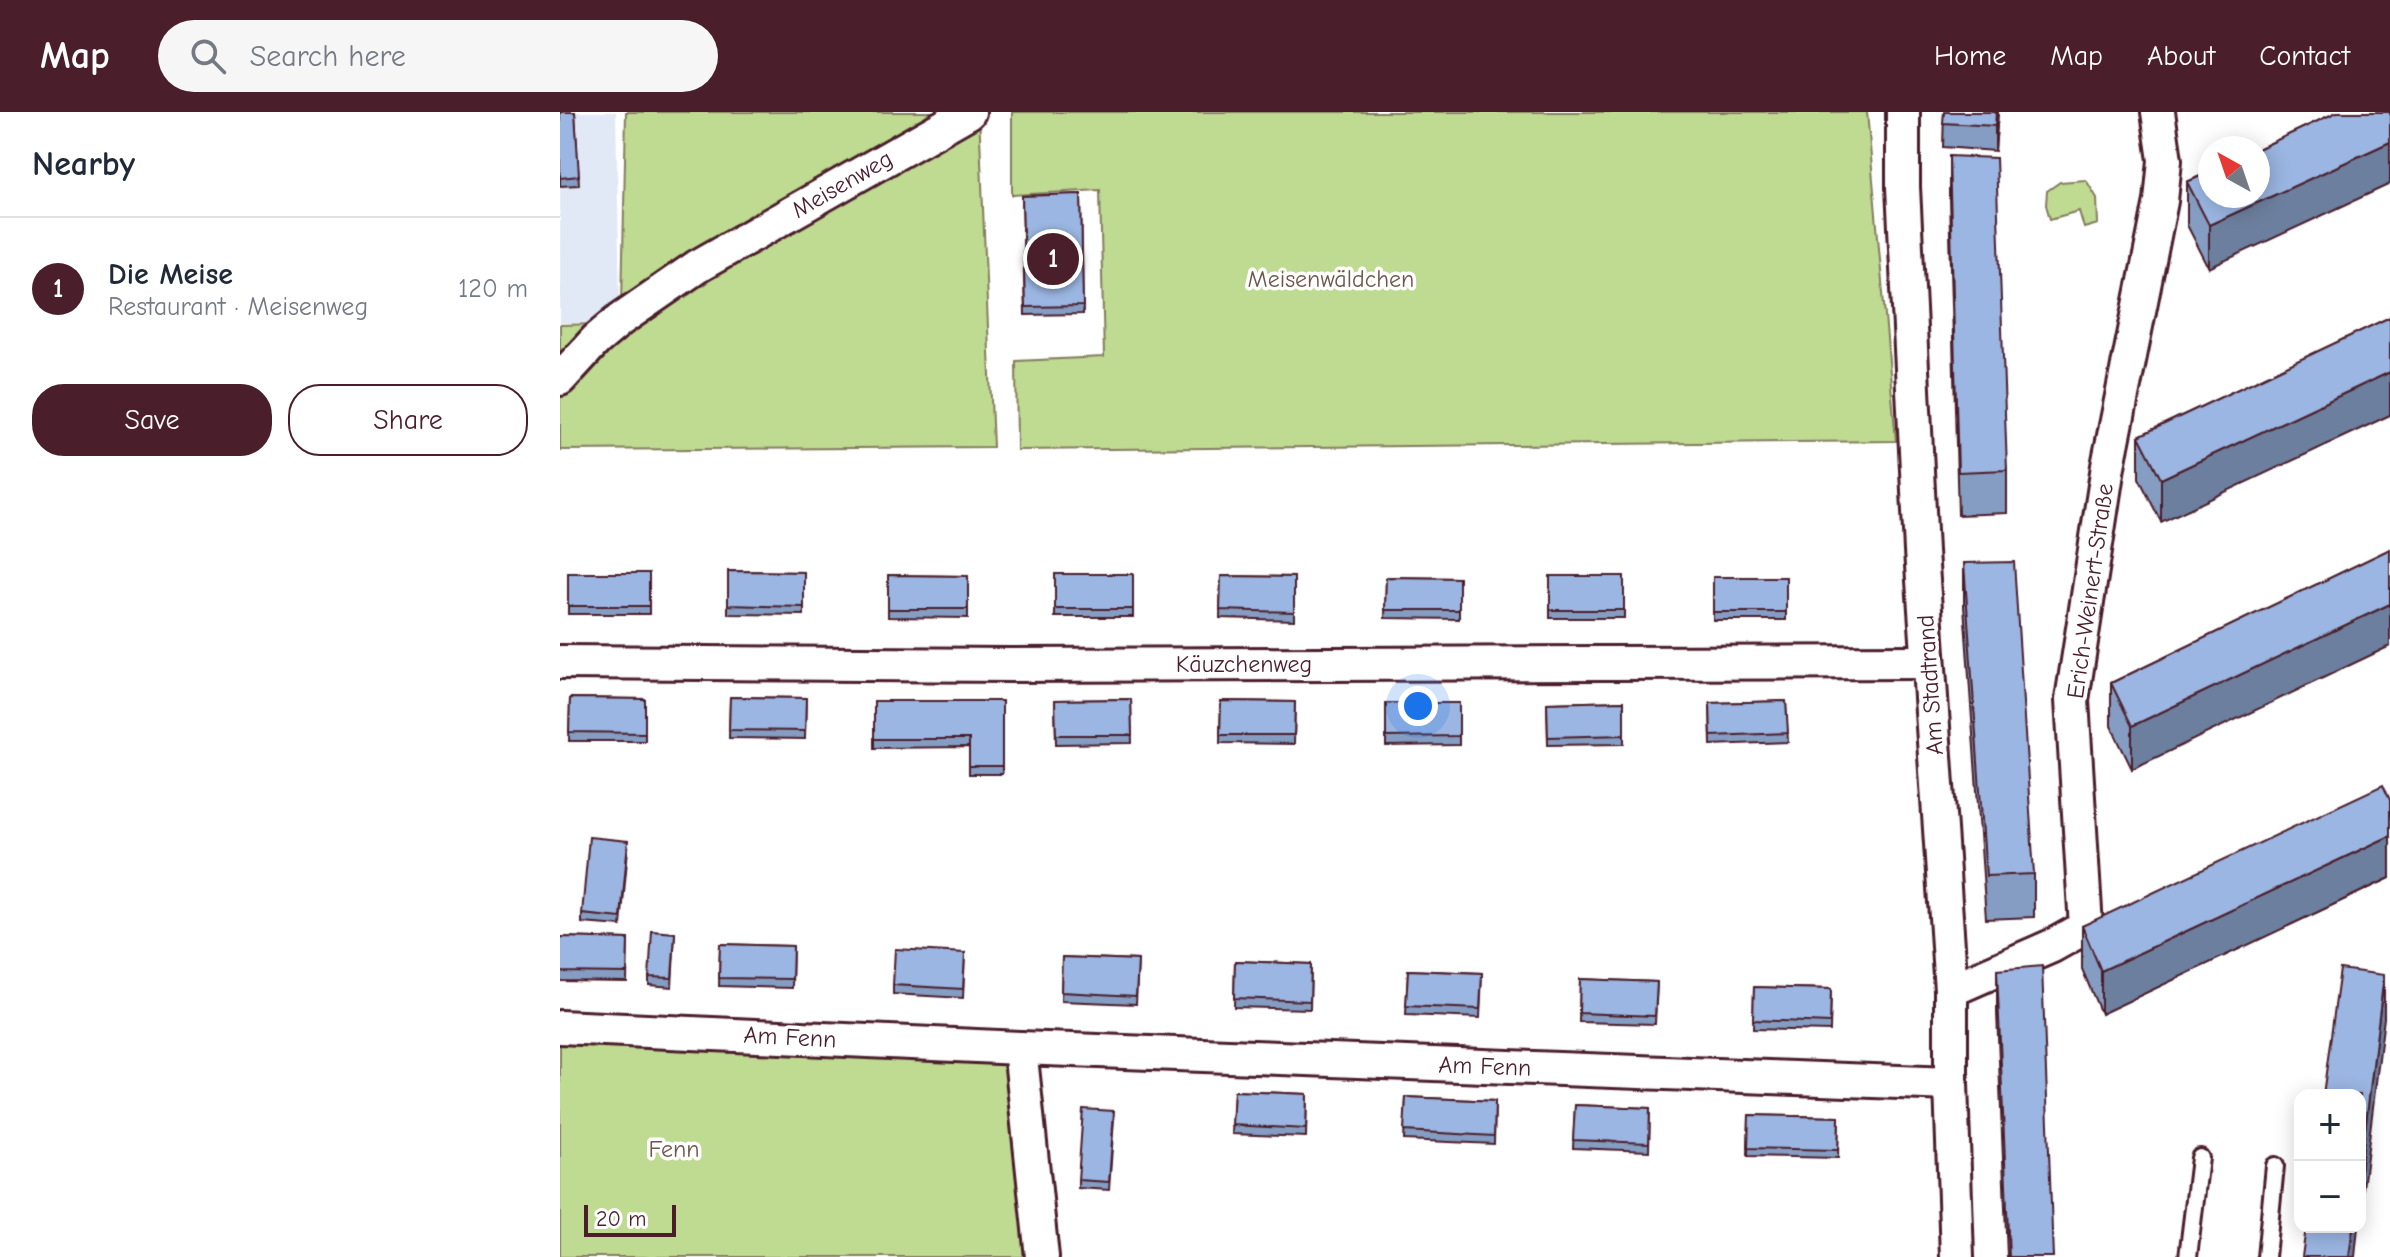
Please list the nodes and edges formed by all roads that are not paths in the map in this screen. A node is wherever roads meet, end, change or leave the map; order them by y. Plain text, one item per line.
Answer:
1 (969, 112) edge
2 (1903, 112) edge
3 (2158, 112) edge
4 (560, 379) edge
5 (560, 662) edge
6 (1928, 662) junction
7 (1951, 990) junction
8 (560, 1027) edge
9 (1020, 1048) junction
10 (1951, 1084) junction
11 (2200, 1158) dead end
12 (2275, 1166) dead end
13 (1042, 1257) edge
14 (1957, 1257) edge
15 (2188, 1257) edge
16 (2266, 1257) edge

1 - 4 street, Meisenweg
2 - 6 street, Am Stadtrand
3 - 7 street, Erich-Weinert-Straße
5 - 6 street, Käuzchenweg
6 - 7 street, Am Stadtrand
7 - 10 street, Am Stadtrand
8 - 9 street, Am Fenn
9 - 10 street, Am Fenn
9 - 13 street
10 - 14 street, Am Stadtrand
11 - 15 lane
12 - 16 lane

